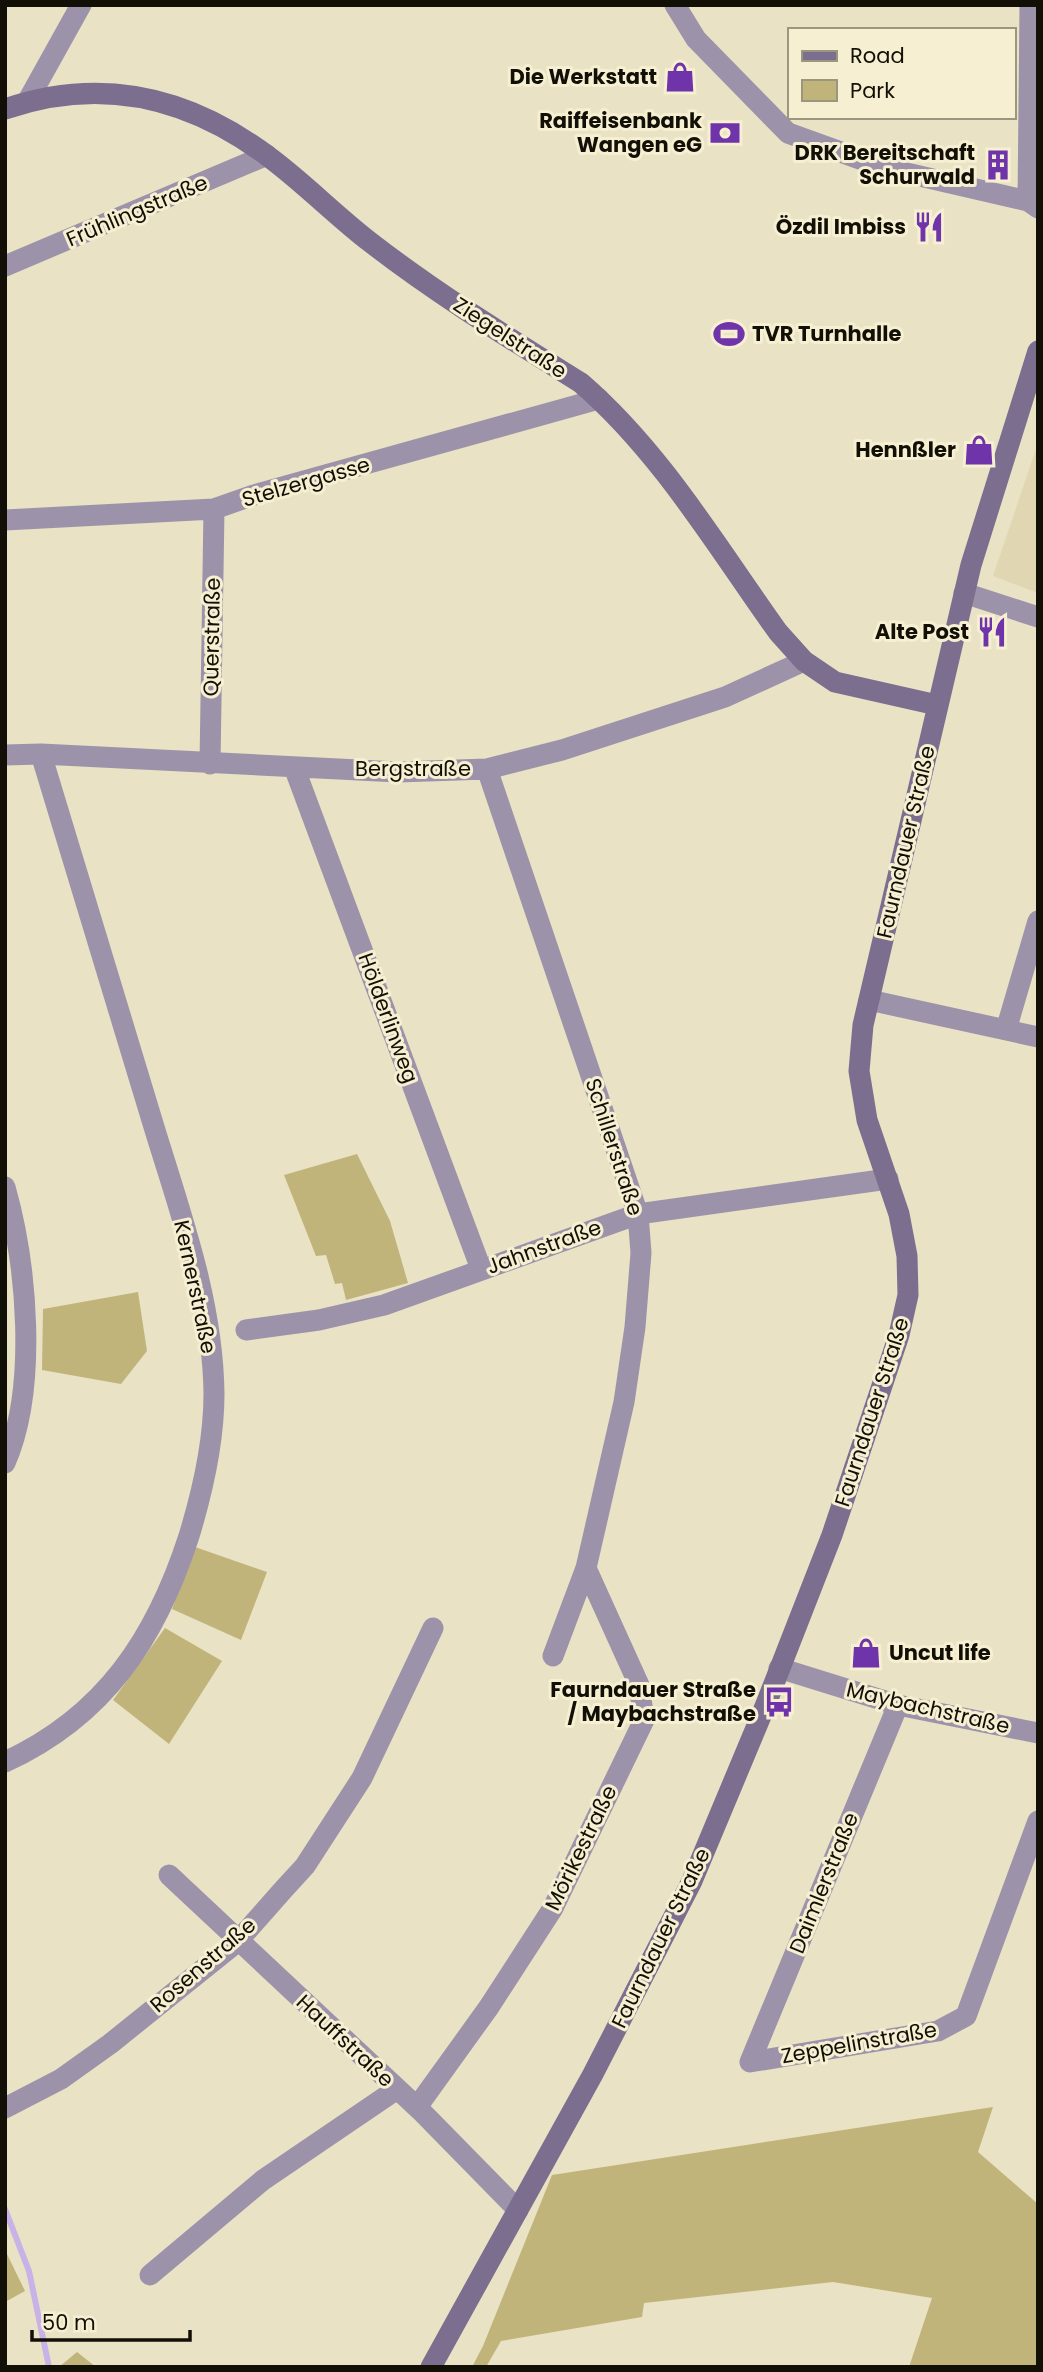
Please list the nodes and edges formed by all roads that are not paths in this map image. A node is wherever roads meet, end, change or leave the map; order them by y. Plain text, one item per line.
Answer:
1 (81, 5) edge
2 (675, 5) edge
3 (1030, 5) edge
4 (27, 102) junction
5 (5, 109) edge
6 (267, 155) junction
7 (1033, 205) edge
8 (5, 266) edge
9 (1038, 351) edge
10 (599, 399) junction
11 (215, 509) junction
12 (5, 520) edge
13 (964, 593) junction
14 (1038, 617) edge
15 (804, 661) junction
16 (937, 705) junction
17 (41, 754) junction
18 (5, 755) edge
19 (210, 764) junction
20 (294, 768) junction
21 (487, 769) junction
22 (1038, 920) edge
23 (869, 1000) junction
24 (1006, 1030) junction
25 (1038, 1037) edge
26 (888, 1179) junction
27 (5, 1187) edge
28 (638, 1214) junction
29 (481, 1269) junction
30 (246, 1330) dead end
31 (5, 1463) edge
32 (586, 1568) junction
33 (433, 1628) dead end
34 (553, 1656) dead end
35 (779, 1668) junction
36 (898, 1705) junction
37 (1038, 1733) edge
38 (5, 1762) edge
39 (1038, 1821) edge
40 (169, 1875) dead end
41 (237, 1942) junction
42 (750, 2062) joint
43 (397, 2089) junction
44 (417, 2107) junction
45 (5, 2108) edge
46 (518, 2210) junction
47 (150, 2275) dead end
48 (431, 2367) edge

1 - 4 street
2 - 7 street
3 - 7 street
4 - 5 street, Ziegelstraße
4 - 6 street, Ziegelstraße
6 - 8 street, Frühlingstraße
6 - 10 street, Ziegelstraße
9 - 13 street, Faurndauer Straße
10 - 11 street, Stelzergasse
10 - 15 street, Ziegelstraße
11 - 12 street, Stelzergasse
11 - 19 street, Querstraße
13 - 14 street
13 - 16 street, Faurndauer Straße
15 - 16 street, Ziegelstraße
15 - 21 street, Bergstraße
16 - 23 street, Faurndauer Straße
17 - 18 street, Bergstraße
17 - 19 street, Bergstraße
17 - 38 street, Kernerstraße
19 - 20 street, Bergstraße
20 - 21 street, Bergstraße
20 - 29 street, Hölderlinweg
21 - 28 street, Schillerstraße
22 - 24 street
23 - 24 street
23 - 26 street, Faurndauer Straße
24 - 25 street
26 - 28 street, Jahnstraße
26 - 35 street, Faurndauer Straße
27 - 31 street
28 - 29 street, Jahnstraße
28 - 32 street, Schillerstraße
29 - 30 street, Jahnstraße
32 - 34 street, Schillerstraße
32 - 44 street, Mörikestraße
33 - 41 street, Rosenstraße
35 - 36 street, Maybachstraße
35 - 46 street, Faurndauer Straße
36 - 37 street, Maybachstraße
36 - 42 street, Daimlerstraße
39 - 42 street, Zeppelinstraße
40 - 41 street, Hauffstraße
41 - 43 street, Hauffstraße
41 - 45 street, Rosenstraße
43 - 44 street, Hauffstraße
43 - 47 street
44 - 46 street, Hauffstraße
46 - 48 street, Faurndauer Straße

